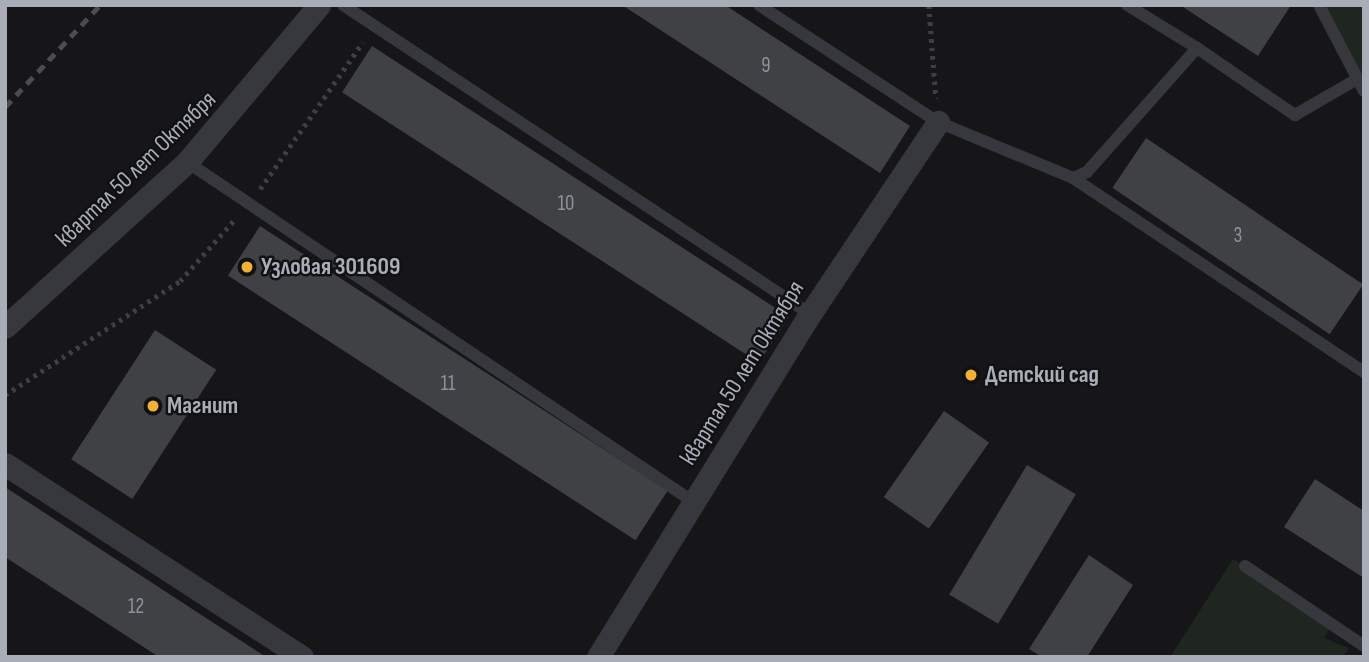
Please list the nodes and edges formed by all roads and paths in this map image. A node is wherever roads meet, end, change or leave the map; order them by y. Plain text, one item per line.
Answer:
1 (319, 5) edge
2 (343, 5) edge
3 (759, 5) edge
4 (929, 5) edge
5 (1127, 5) edge
6 (1318, 5) edge
7 (374, 24) junction
8 (1196, 48) junction
9 (1357, 79) junction
10 (1364, 91) edge
11 (937, 122) junction
12 (187, 162) junction
13 (1073, 178) junction
14 (249, 203) junction
15 (810, 314) junction
16 (5, 327) edge
17 (1364, 372) edge
18 (5, 395) edge
19 (5, 464) edge
20 (692, 501) junction
21 (1245, 566) dead end
22 (1364, 646) edge
23 (603, 655) edge
24 (302, 657) edge

1 - 12 street, квартал 50 лет Октября
2 - 7 lane
3 - 11 lane
4 - 11 path
5 - 8 lane
6 - 9 lane
7 - 14 path
7 - 15 lane
8 - 9 lane
8 - 13 lane
9 - 10 lane
11 - 13 lane
11 - 15 street, квартал 50 лет Октября
12 - 14 lane
12 - 16 street, квартал 50 лет Октября
13 - 17 lane
14 - 18 path
14 - 20 lane
15 - 20 street, квартал 50 лет Октября
19 - 24 street
20 - 23 street, квартал 50 лет Октября
21 - 22 lane

